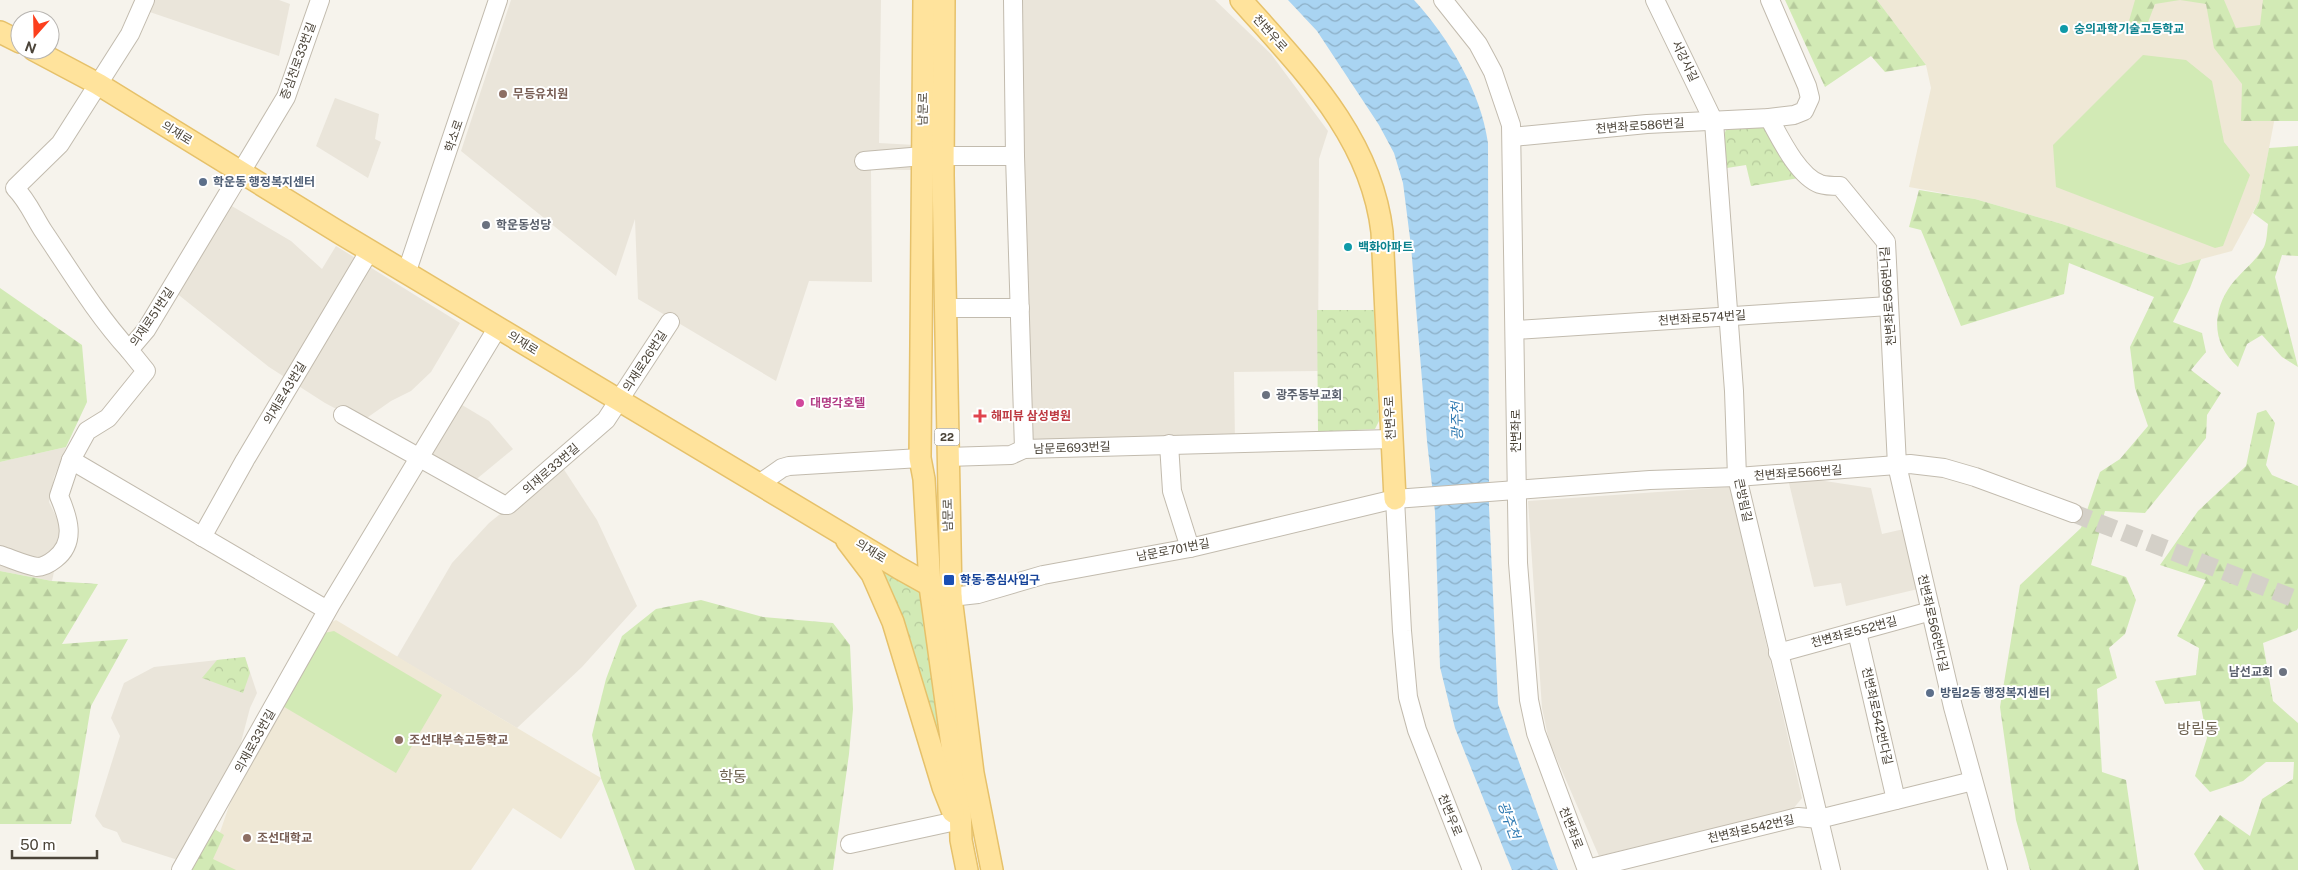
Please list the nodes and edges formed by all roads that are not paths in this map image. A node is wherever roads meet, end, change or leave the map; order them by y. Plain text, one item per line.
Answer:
1 (145, 0) edge
2 (320, 0) edge
3 (498, 0) edge
4 (924, 0) edge
5 (944, 0) edge
6 (1013, 0) edge
7 (1241, 0) edge
8 (1443, 0) edge
9 (1655, 0) edge
10 (1770, 0) edge
11 (53, 60) edge
12 (98, 84) junction
13 (1769, 118) junction
14 (1714, 122) junction
15 (1512, 137) junction
16 (933, 156) junction
17 (1015, 156) junction
18 (864, 161) dead end
19 (241, 173) junction
20 (370, 250) junction
21 (407, 271) junction
22 (1889, 306) junction
23 (945, 308) junction
24 (1020, 308) junction
25 (1729, 316) junction
26 (670, 322) dead end
27 (498, 327) junction
28 (1515, 330) junction
29 (129, 350) junction
30 (620, 400) junction
31 (343, 415) dead end
32 (1391, 439) junction
33 (1169, 444) junction
34 (1024, 449) junction
35 (947, 457) junction
36 (419, 458) junction
37 (920, 458) junction
38 (71, 460) junction
39 (1897, 465) junction
40 (1737, 477) junction
41 (759, 484) junction
42 (1516, 490) junction
43 (1395, 499) junction
44 (2073, 513) tunnel mouth
45 (840, 531) junction
46 (202, 537) junction
47 (1190, 548) junction
48 (0, 555) edge
49 (930, 586) junction
50 (951, 597) junction
51 (327, 610) junction
52 (1930, 611) junction
53 (1857, 632) junction
54 (1778, 653) junction
55 (1973, 781) junction
56 (1896, 800) junction
57 (1819, 819) junction
58 (958, 830) junction
59 (850, 844) dead end
60 (181, 870) edge
61 (967, 870) edge
62 (992, 870) edge
63 (1472, 870) edge
64 (1587, 870) edge
65 (1831, 870) edge
66 (1998, 870) edge

1 - 12 street
2 - 19 street, 증심천로33번길
3 - 21 street, 학소로
4 - 16 main road, 남문로 / 22
5 - 16 main road, 남문로 / 22
6 - 17 street
7 - 32 main road, 천변우로
8 - 15 street, 천변좌로
9 - 14 street, 서강사길
10 - 13 street, 천변좌로586번길
11 - 12 main road, 의재로
12 - 19 main road, 의재로
12 - 29 street
13 - 14 street, 천변좌로586번길
13 - 22 street, 천변좌로566번나길
14 - 15 street, 천변좌로586번길
14 - 25 street, 큰방림길
15 - 28 street, 천변좌로
16 - 17 street
16 - 18 street
16 - 23 main road, 남문로 / 22
16 - 37 main road, 남문로 / 22
17 - 24 street
19 - 20 main road, 의재로
19 - 29 street, 의재로51번길
20 - 21 main road, 의재로
20 - 46 street, 의재로43번길
21 - 27 main road, 의재로
22 - 25 street, 천변좌로574번길
22 - 39 street, 천변좌로566번나길
23 - 24 street
23 - 35 main road, 남문로 / 22
24 - 34 street
25 - 28 street, 천변좌로574번길
25 - 40 street, 큰방림길
26 - 30 street, 의재로26번길
27 - 30 main road, 의재로
27 - 36 street, 의재로33번길
28 - 42 street, 천변좌로
29 - 38 street, 의재로51번길
30 - 36 street, 의재로33번길
30 - 41 main road, 의재로
31 - 36 street, 의재로33번길
32 - 33 street, 남문로693번길
32 - 43 main road, 천변우로
33 - 34 street, 남문로693번길
33 - 47 street
34 - 35 street, 남문로693번길
35 - 50 main road, 남문로 / 22
36 - 51 street, 의재로33번길
37 - 41 street
37 - 49 main road, 남문로 / 22
38 - 46 street
38 - 48 street, 의재로51번길
39 - 40 street, 천변좌로566번길
39 - 44 street, 천변좌로566번길
39 - 52 street, 천변좌로566번다길
40 - 42 street, 천변좌로566번길
40 - 54 street, 큰방림길
41 - 45 main road, 의재로
42 - 43 street, 천변좌로566번길
42 - 64 street, 천변좌로
43 - 47 street, 남문로701번길
43 - 63 street, 천변우로
45 - 49 main road, 의재로
45 - 58 main road
46 - 51 street
47 - 50 street, 남문로701번길
49 - 50 main road, 의재로
49 - 58 main road, 남문로 / 22
50 - 62 main road, 남문로 / 22
51 - 60 street, 의재로33번길
52 - 53 street, 천변좌로552번길
52 - 55 street, 천변좌로566번다길
53 - 54 street, 천변좌로552번길
53 - 56 street, 천변좌로542번다길
54 - 57 street, 큰방림길
55 - 56 street, 천변좌로542번길
55 - 66 street, 천변좌로566번다길
56 - 57 street, 천변좌로542번길
57 - 64 street, 천변좌로542번길
57 - 65 street, 큰방림길
58 - 59 street
58 - 61 main road, 남문로 / 22

